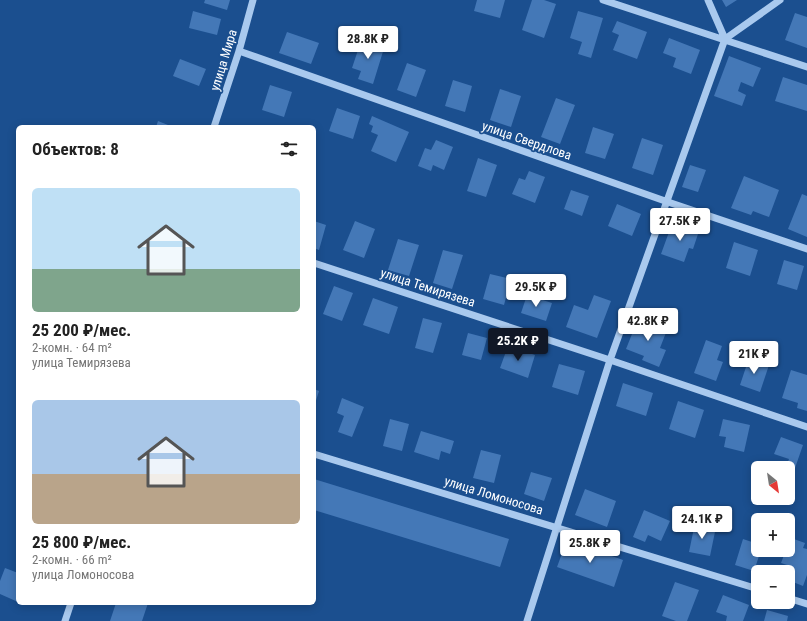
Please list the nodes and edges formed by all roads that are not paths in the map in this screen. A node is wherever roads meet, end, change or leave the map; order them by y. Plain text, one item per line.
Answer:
1 (253, 0) edge
2 (603, 0) edge
3 (708, 0) edge
4 (780, 0) edge
5 (725, 39) junction
6 (239, 51) junction
7 (807, 67) edge
8 (215, 125) edge
9 (668, 202) junction
10 (807, 249) edge
11 (316, 264) edge
12 (610, 360) junction
13 (807, 428) edge
14 (316, 455) edge
15 (558, 527) junction
16 (751, 587) edge
17 (795, 600) edge
18 (807, 604) edge
19 (70, 605) edge
20 (65, 621) edge
21 (527, 621) edge

1 - 6 street, улица Мира
2 - 5 street
3 - 5 street
4 - 5 street
5 - 7 street
5 - 9 street
6 - 8 street, улица Мира
6 - 9 street, улица Свердлова
9 - 10 street, улица Свердлова
9 - 12 street
11 - 12 street, улица Темирязева
12 - 13 street, улица Темирязева
12 - 15 street
14 - 15 street, улица Ломоносова
15 - 16 street, улица Ломоносова
15 - 21 street
17 - 18 street
19 - 20 street

